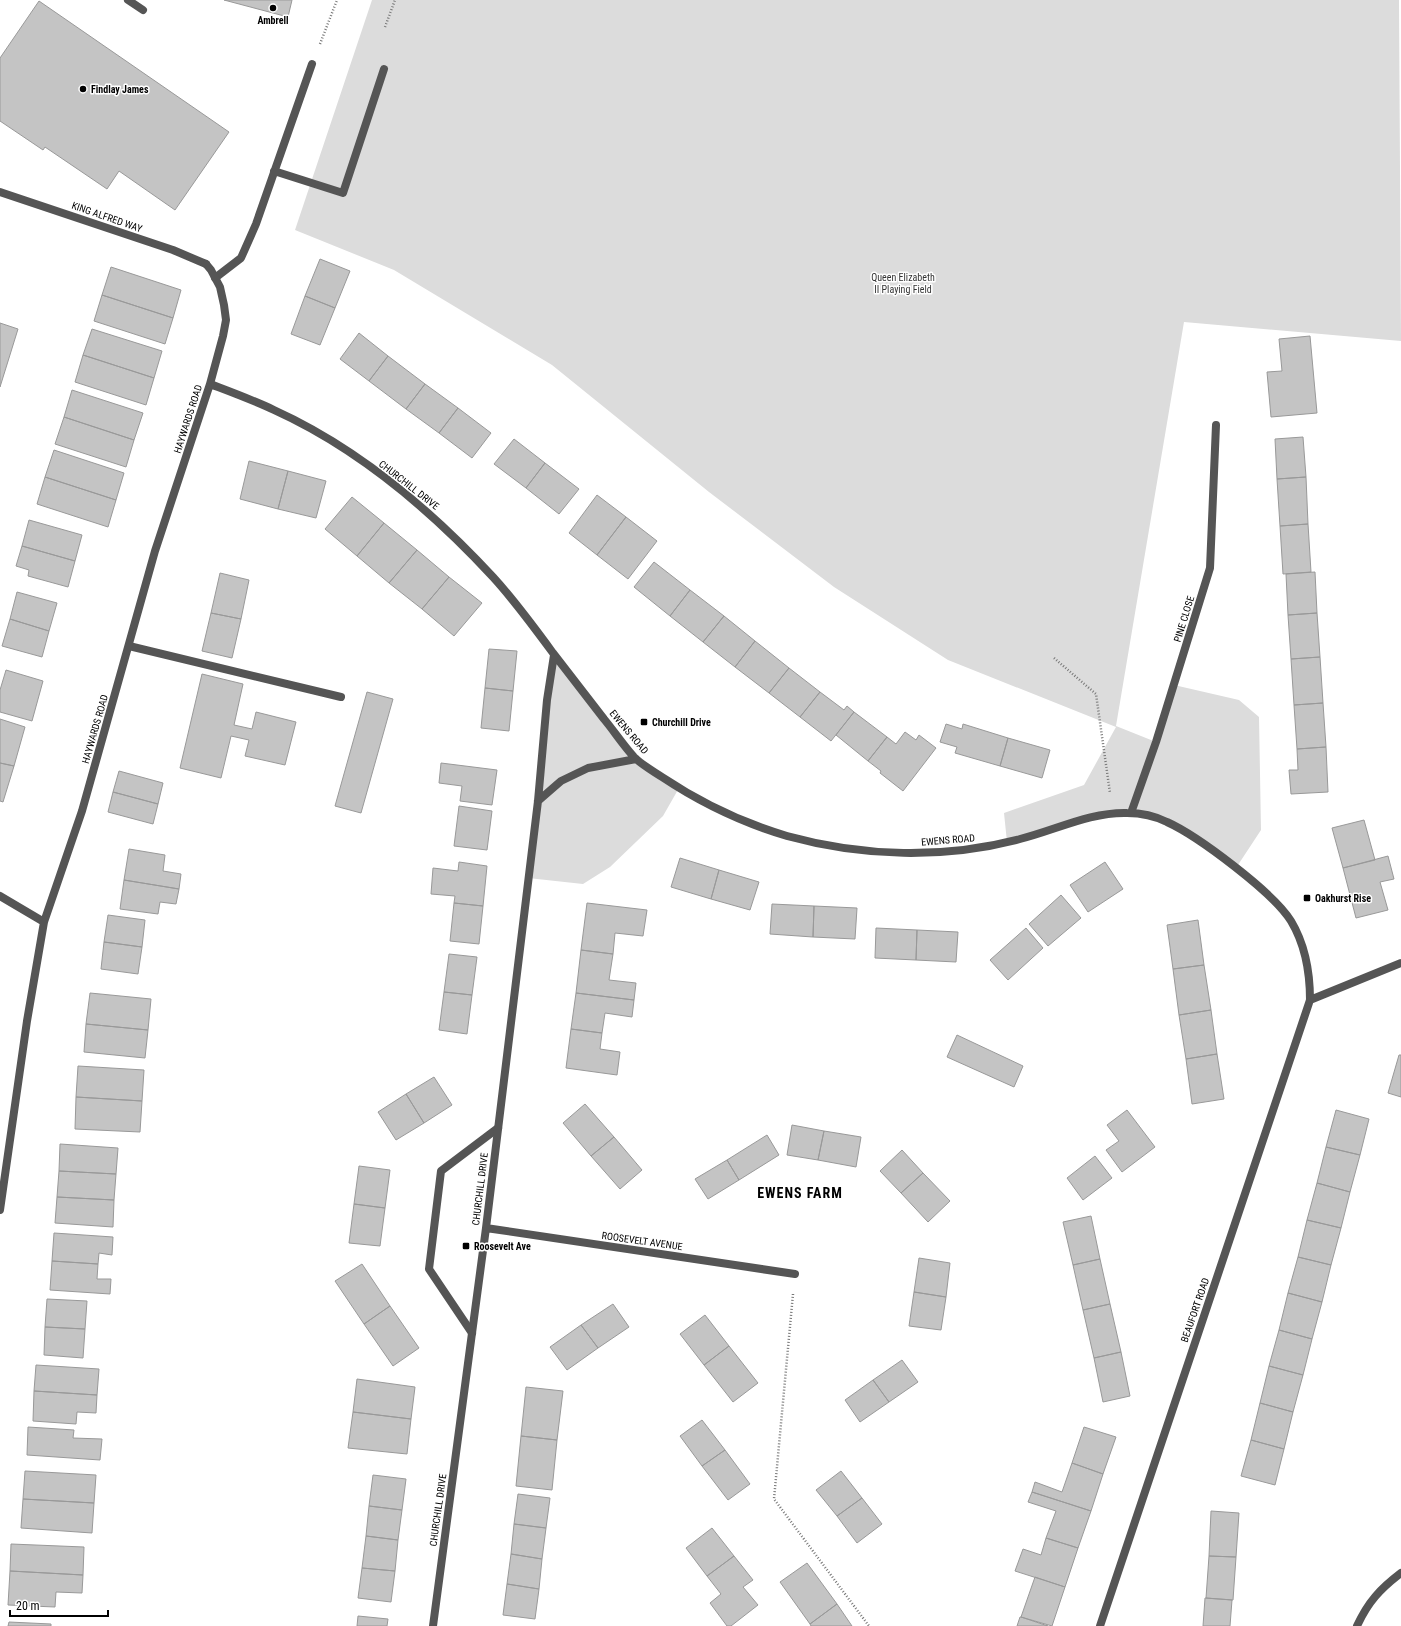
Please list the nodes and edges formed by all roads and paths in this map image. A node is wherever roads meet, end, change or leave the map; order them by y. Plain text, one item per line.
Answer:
1 (128, 0) edge
2 (337, 0) edge
3 (395, 0) edge
4 (143, 10) dead end
5 (385, 27) dead end
6 (312, 64) joint
7 (384, 69) dead end
8 (274, 172) junction
9 (0, 192) edge
10 (206, 264) joint
11 (215, 278) junction
12 (210, 384) junction
13 (1216, 424) dead end
14 (129, 646) junction
15 (554, 655) junction
16 (1054, 658) dead end
17 (341, 697) dead end
18 (636, 759) junction
19 (538, 801) junction
20 (1112, 813) junction
21 (1131, 813) junction
22 (0, 896) edge
23 (44, 922) junction
24 (1401, 963) edge
25 (1310, 1000) junction
26 (498, 1128) junction
27 (0, 1210) edge
28 (486, 1228) junction
29 (795, 1274) joint
30 (472, 1332) junction
31 (1401, 1573) edge
32 (433, 1626) edge
33 (869, 1626) edge
34 (1100, 1626) edge
35 (1357, 1626) edge

1 - 4 street
2 - 6 path
3 - 5 path
6 - 8 street
7 - 8 street
8 - 11 street
9 - 10 street, KING ALFRED WAY
10 - 11 street, HAYWARDS ROAD
11 - 12 street, HAYWARDS ROAD
12 - 14 street, HAYWARDS ROAD
12 - 15 street, CHURCHILL DRIVE
13 - 21 street, PINE CLOSE
14 - 17 street
14 - 23 street, HAYWARDS ROAD
15 - 18 street, EWENS ROAD
15 - 19 street, CHURCHILL DRIVE
16 - 20 path
18 - 19 street
18 - 20 street, EWENS ROAD
19 - 26 street, CHURCHILL DRIVE
20 - 21 street, EWENS ROAD
21 - 25 street, EWENS ROAD
22 - 23 street
23 - 27 street, HAYWARDS ROAD
24 - 25 street
25 - 34 street, BEAUFORT ROAD
26 - 28 street, CHURCHILL DRIVE
26 - 30 street
28 - 29 street, ROOSEVELT AVENUE
28 - 30 street, CHURCHILL DRIVE
29 - 33 path
30 - 32 street, CHURCHILL DRIVE
31 - 35 street

